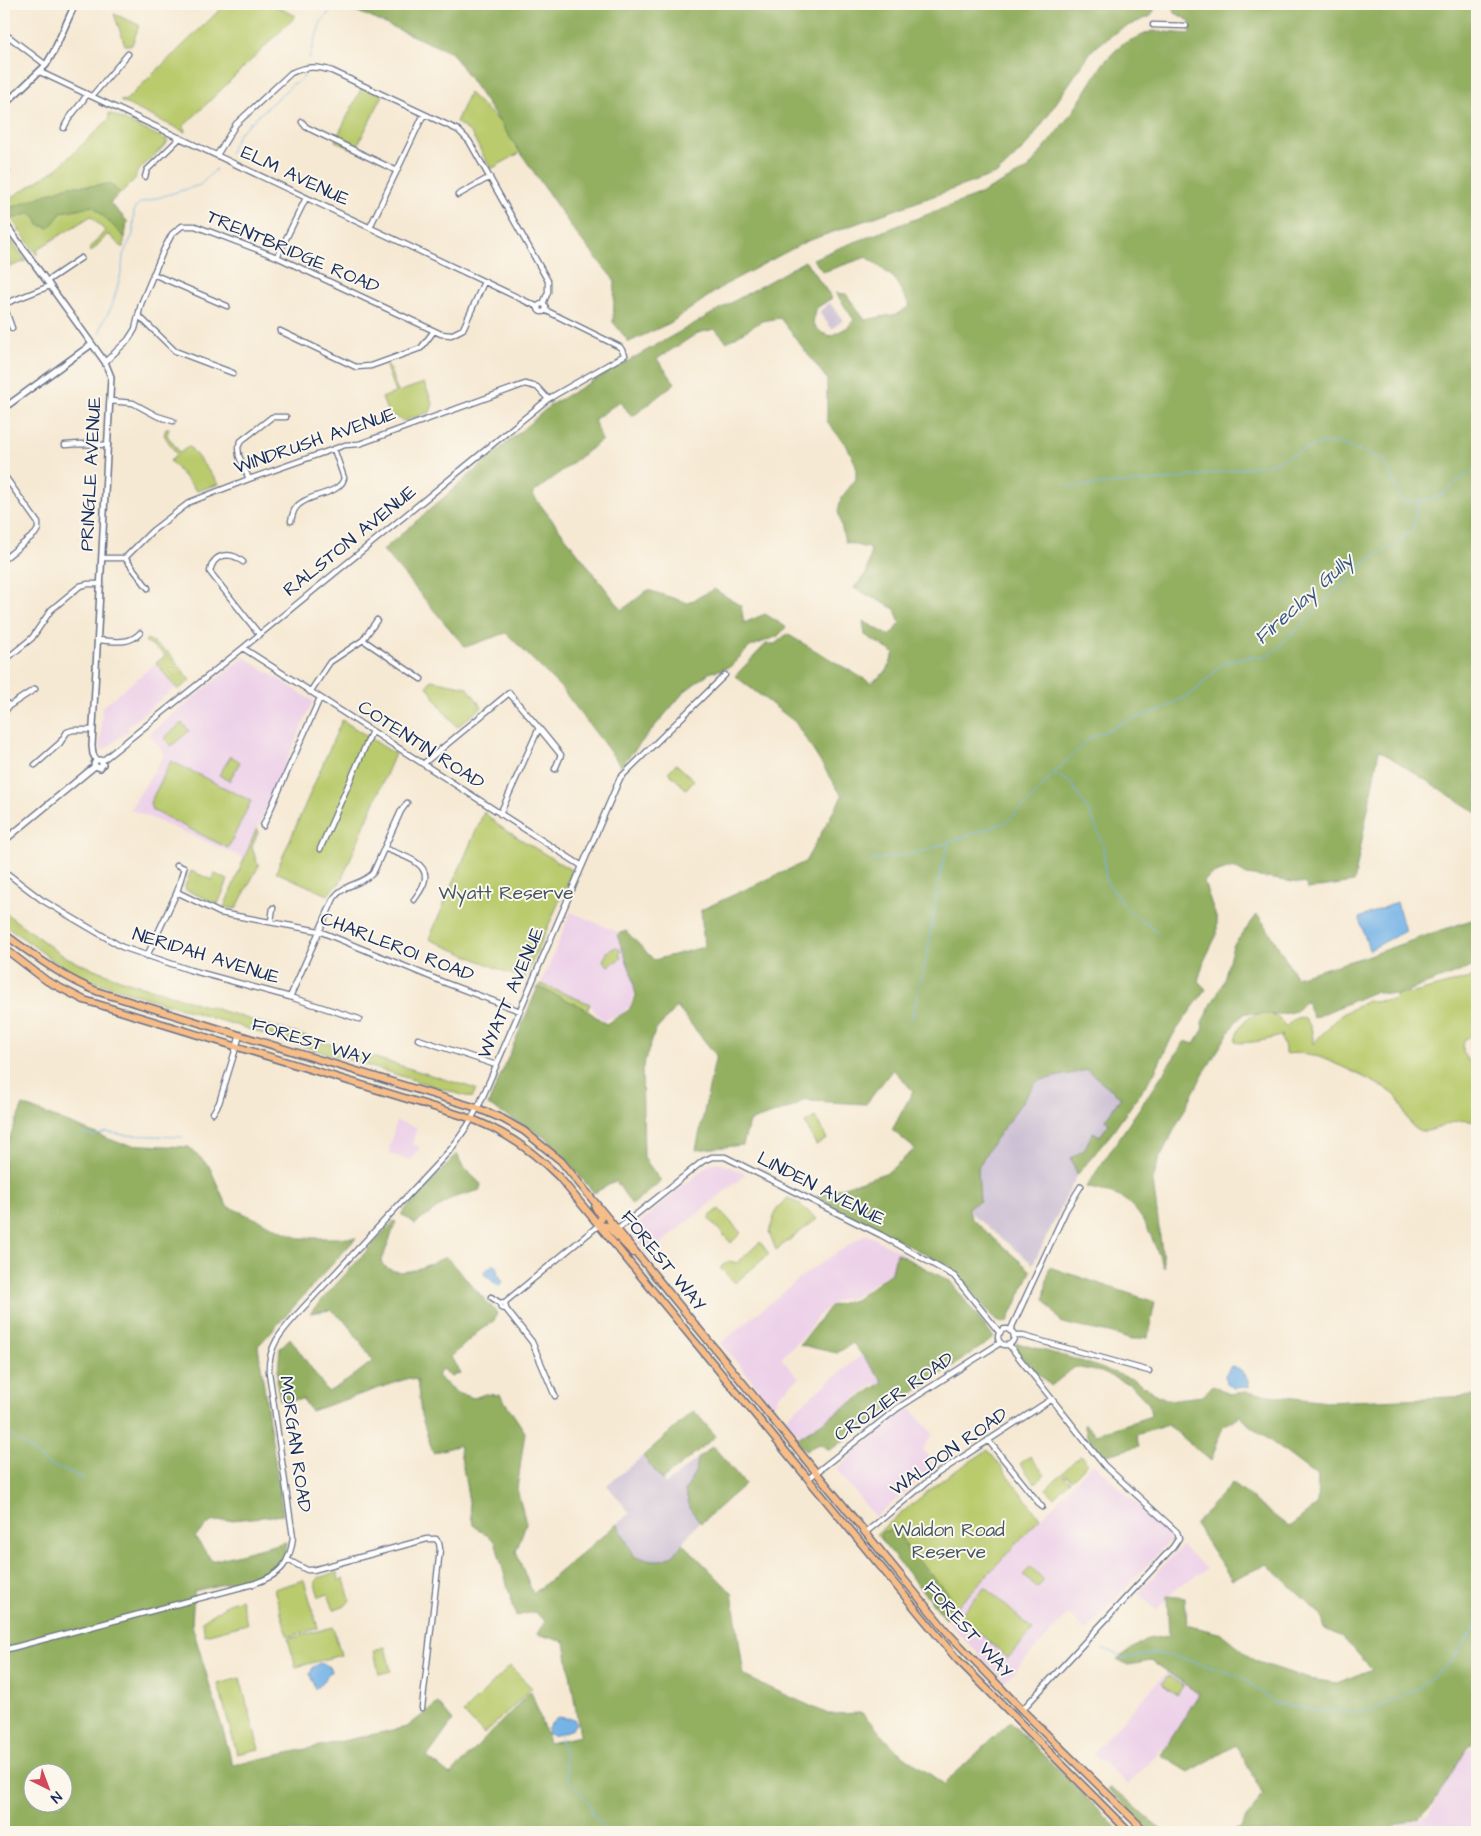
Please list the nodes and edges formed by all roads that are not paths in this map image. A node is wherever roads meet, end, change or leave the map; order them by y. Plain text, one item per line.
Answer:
1 (75, 4) edge
2 (1153, 24) dead end
3 (1186, 26) dead end
4 (4, 33) edge
5 (128, 54) dead end
6 (46, 65) junction
7 (40, 72) junction
8 (90, 95) junction
9 (4, 105) edge
10 (424, 114) junction
11 (302, 122) dead end
12 (64, 128) dead end
13 (180, 138) junction
14 (217, 155) junction
15 (397, 170) junction
16 (144, 177) dead end
17 (490, 177) junction
18 (458, 195) dead end
19 (306, 198) junction
20 (4, 222) edge
21 (370, 227) junction
22 (81, 258) dead end
23 (277, 258) junction
24 (153, 274) junction
25 (484, 282) junction
26 (48, 284) junction
27 (4, 305) edge
28 (227, 306) dead end
29 (544, 307) junction
30 (139, 316) junction
31 (12, 328) dead end
32 (280, 331) dead end
33 (434, 331) junction
34 (92, 344) junction
35 (105, 362) junction
36 (233, 374) dead end
37 (548, 399) junction
38 (110, 402) junction
39 (4, 408) edge
40 (286, 417) dead end
41 (174, 421) dead end
42 (108, 445) junction
43 (65, 446) dead end
44 (334, 449) junction
45 (5, 479) edge
46 (249, 479) junction
47 (291, 521) dead end
48 (102, 558) junction
49 (125, 558) junction
50 (4, 559) edge
51 (243, 562) dead end
52 (101, 584) junction
53 (148, 588) dead end
54 (377, 620) dead end
55 (140, 633) dead end
56 (259, 634) junction
57 (98, 640) junction
58 (363, 640) junction
59 (243, 648) junction
60 (4, 661) edge
61 (726, 676) dead end
62 (421, 679) dead end
63 (36, 689) dead end
64 (310, 692) junction
65 (320, 698) junction
66 (4, 700) edge
67 (9, 706) junction
68 (4, 713) edge
69 (539, 728) junction
70 (93, 730) junction
71 (372, 731) junction
72 (99, 760) junction
73 (35, 764) dead end
74 (423, 764) junction
75 (556, 769) dead end
76 (407, 802) dead end
77 (500, 814) junction
78 (263, 826) dead end
79 (4, 841) edge
80 (384, 848) junction
81 (320, 849) dead end
82 (177, 865) dead end
83 (582, 866) junction
84 (4, 871) edge
85 (176, 892) junction
86 (414, 900) dead end
87 (273, 908) dead end
88 (271, 921) junction
89 (319, 931) junction
90 (4, 934) edge
91 (4, 948) edge
92 (147, 956) junction
93 (290, 997) junction
94 (520, 1011) junction
95 (359, 1019) dead end
96 (240, 1035) junction
97 (418, 1039) dead end
98 (236, 1046) junction
99 (496, 1065) junction
100 (478, 1108) junction
101 (213, 1113) dead end
102 (472, 1118) junction
103 (580, 1183) junction
104 (1081, 1186) dead end
105 (599, 1225) junction
106 (618, 1229) junction
107 (640, 1256) junction
108 (491, 1296) dead end
109 (503, 1302) junction
110 (1010, 1330) junction
111 (1000, 1333) junction
112 (1014, 1336) junction
113 (1000, 1342) junction
114 (1009, 1344) junction
115 (1149, 1371) dead end
116 (555, 1396) dead end
117 (1052, 1399) junction
118 (988, 1440) junction
119 (816, 1473) junction
120 (808, 1479) junction
121 (1042, 1507) dead end
122 (865, 1533) junction
123 (288, 1560) junction
124 (4, 1650) edge
125 (422, 1708) dead end
126 (1022, 1710) junction
127 (1130, 1832) edge
128 (1146, 1832) edge

1 - 6 street
2 - 3 street
4 - 6 street
5 - 8 street
6 - 7 street
7 - 8 street, ELM AVENUE
7 - 9 street
8 - 12 street
8 - 13 street, ELM AVENUE
10 - 14 street
10 - 15 street
10 - 17 street
11 - 15 street
13 - 14 street, ELM AVENUE
13 - 16 street
14 - 19 street, ELM AVENUE
15 - 21 street
17 - 18 street
17 - 29 street
19 - 21 street, ELM AVENUE
19 - 23 street
20 - 26 street, PRINGLE AVENUE
21 - 25 street, ELM AVENUE
22 - 26 street
23 - 24 street, TRENTBRIDGE ROAD
23 - 33 street, TRENTBRIDGE ROAD
24 - 28 street
24 - 30 street, TRENTBRIDGE ROAD
25 - 29 street, ELM AVENUE
25 - 33 street, TRENTBRIDGE ROAD
26 - 27 street
26 - 34 street, PRINGLE AVENUE
27 - 31 street
29 - 37 street, RALSTON AVENUE
30 - 35 street, TRENTBRIDGE ROAD
30 - 36 street
32 - 33 street
34 - 35 street, PRINGLE AVENUE
34 - 39 street
35 - 38 street, PRINGLE AVENUE
37 - 44 street, WINDRUSH AVENUE
37 - 56 street, RALSTON AVENUE
38 - 41 street
38 - 42 street, PRINGLE AVENUE
40 - 46 street
42 - 43 street
42 - 48 street, PRINGLE AVENUE
44 - 46 street, WINDRUSH AVENUE
44 - 47 street
45 - 50 street
46 - 49 street, WINDRUSH AVENUE
48 - 49 street
48 - 52 street, PRINGLE AVENUE
49 - 53 street
51 - 56 street
52 - 57 street, PRINGLE AVENUE
52 - 60 street
54 - 58 street
55 - 57 street
56 - 59 street, RALSTON AVENUE
57 - 70 street, PRINGLE AVENUE
58 - 62 street
58 - 64 street
59 - 64 street, COTENTIN ROAD
59 - 72 street, RALSTON AVENUE
61 - 83 street, WYATT AVENUE
63 - 67 street
64 - 65 street, COTENTIN ROAD
65 - 71 street, COTENTIN ROAD
65 - 78 street
66 - 67 street
67 - 68 street
69 - 74 street
69 - 75 street
69 - 77 street
70 - 72 street, PRINGLE AVENUE
70 - 73 street
71 - 74 street, COTENTIN ROAD
71 - 81 street
72 - 79 street, RALSTON AVENUE
74 - 77 street, COTENTIN ROAD
76 - 80 street
77 - 83 street, COTENTIN ROAD
80 - 86 street
80 - 89 street
82 - 85 street
83 - 94 street, WYATT AVENUE
84 - 92 street, NERIDAH AVENUE
85 - 88 street, CHARLEROI ROAD
85 - 92 street
87 - 88 street
88 - 89 street, CHARLEROI ROAD
89 - 93 street
89 - 94 street, CHARLEROI ROAD
90 - 96 main road, FOREST WAY
91 - 98 main road, FOREST WAY
92 - 93 street, NERIDAH AVENUE
93 - 95 street, NERIDAH AVENUE
94 - 99 street, WYATT AVENUE
96 - 98 street
96 - 100 main road, FOREST WAY
97 - 99 street
98 - 101 street
98 - 102 main road, FOREST WAY
99 - 100 street, WYATT AVENUE
100 - 102 street, MORGAN ROAD
100 - 103 main road, FOREST WAY
102 - 105 main road, FOREST WAY
102 - 123 street, MORGAN ROAD
103 - 105 main road
103 - 106 main road, FOREST WAY
104 - 110 street
105 - 107 main road
105 - 109 street
105 - 120 main road, FOREST WAY
106 - 107 main road, FOREST WAY
106 - 111 street, LINDEN AVENUE
107 - 119 main road, FOREST WAY
108 - 109 street
109 - 116 street
110 - 111 street
110 - 112 street
111 - 113 street
112 - 114 street
112 - 115 street
113 - 114 street
113 - 119 street, CROZIER ROAD
114 - 117 street
117 - 118 street, WALDON ROAD
117 - 126 street
118 - 121 street
118 - 122 street, WALDON ROAD
119 - 120 street, CROZIER ROAD
119 - 122 main road, FOREST WAY
120 - 127 main road, FOREST WAY
122 - 126 main road, FOREST WAY
123 - 124 street
123 - 125 street
126 - 128 main road, FOREST WAY

